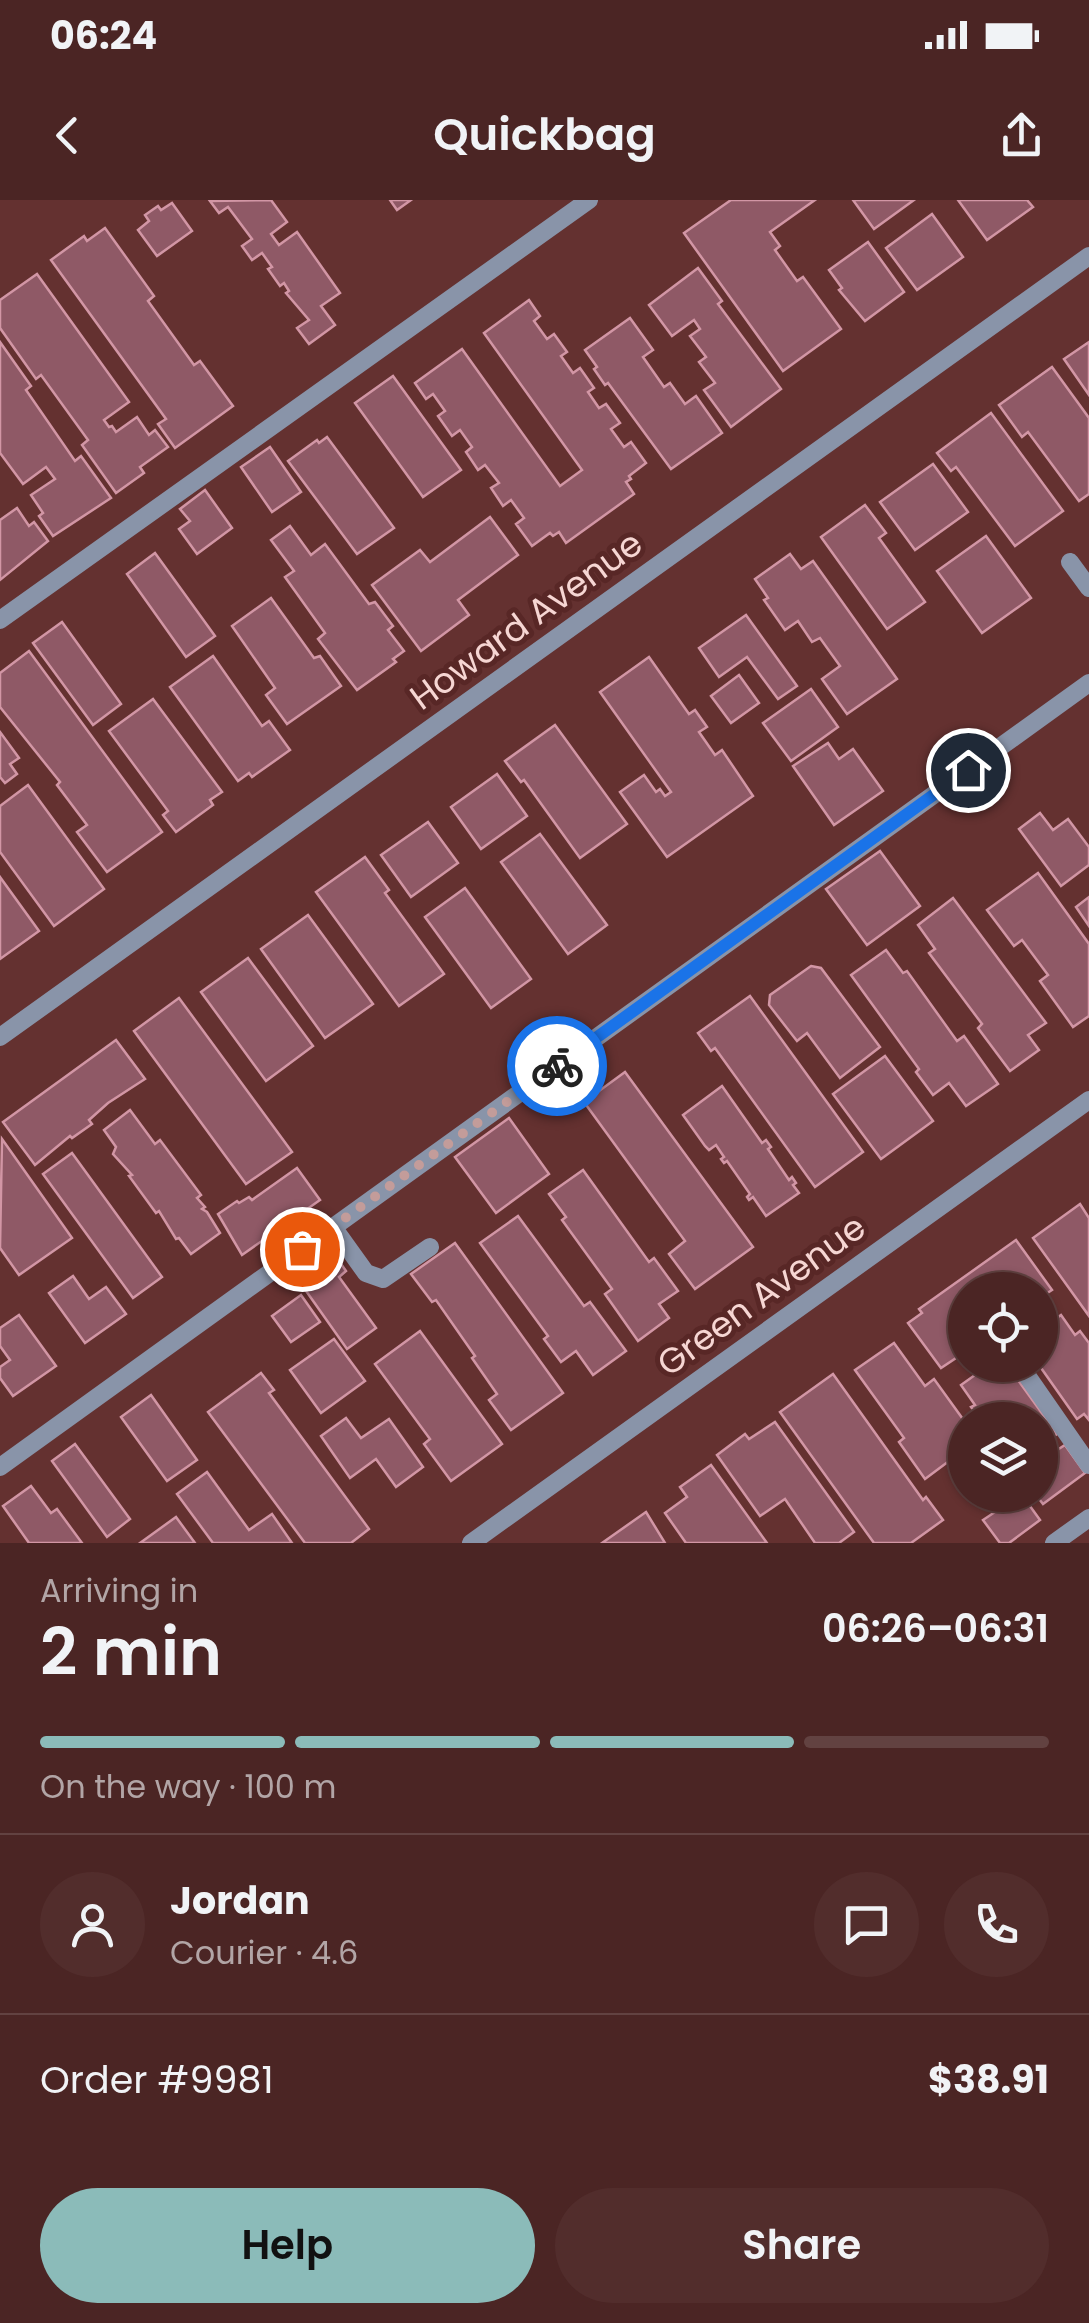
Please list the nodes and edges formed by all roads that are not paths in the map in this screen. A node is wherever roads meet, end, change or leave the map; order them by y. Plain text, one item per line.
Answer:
1 (589, 200) edge
2 (1089, 256) edge
3 (1070, 562) dead end
4 (1089, 588) edge
5 (0, 620) edge
6 (1089, 683) edge
7 (0, 1036) edge
8 (1089, 1100) edge
9 (333, 1228) junction
10 (430, 1247) dead end
11 (1031, 1382) edge
12 (1089, 1464) edge
13 (0, 1468) edge
14 (1089, 1518) edge
15 (471, 1543) edge
16 (1054, 1543) edge

1 - 5 street
2 - 7 street, Howard Avenue
3 - 4 street
6 - 9 street
8 - 15 street, Green Avenue
9 - 10 street
9 - 13 street
11 - 12 street
14 - 16 street

